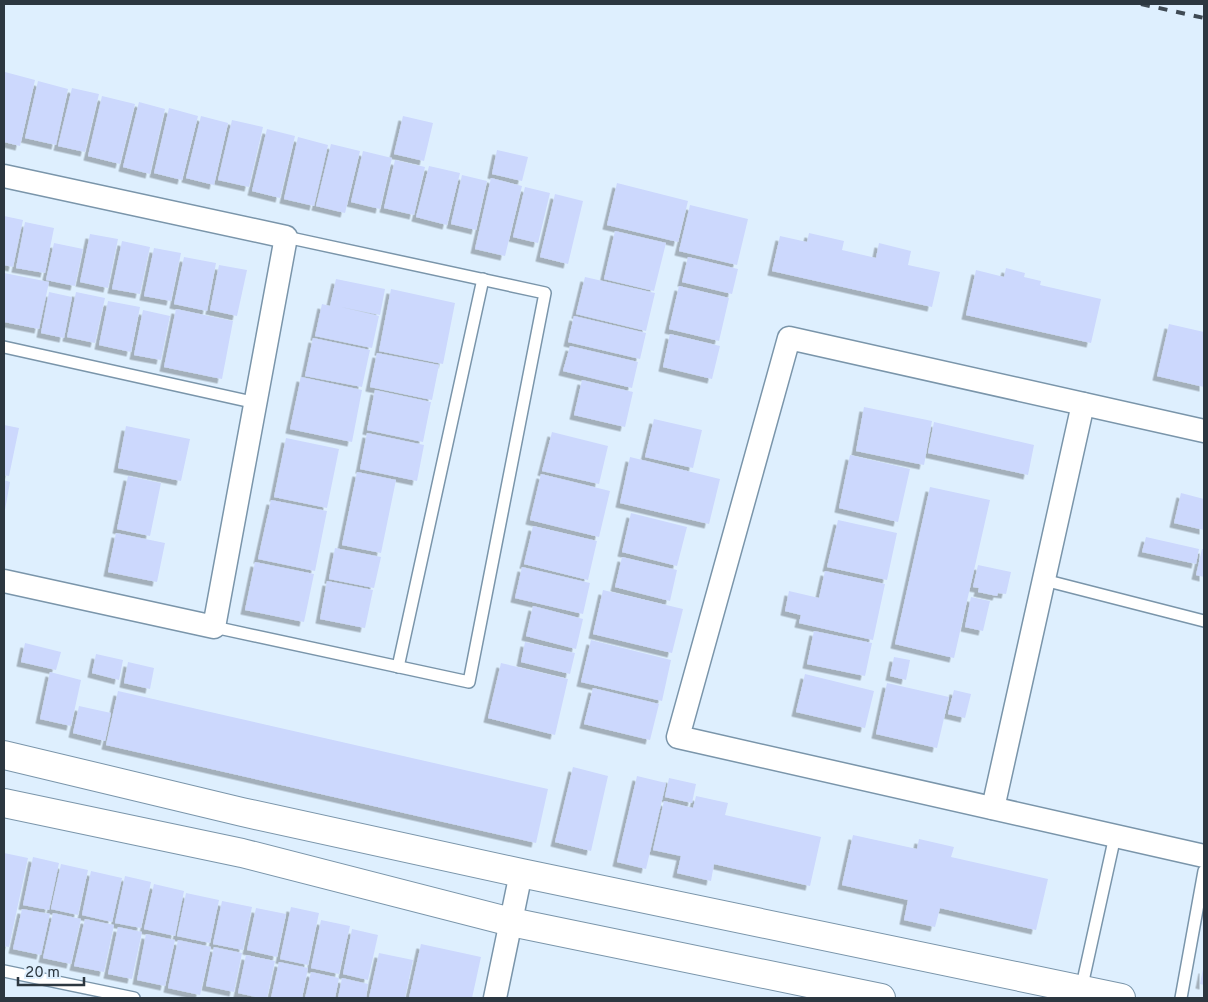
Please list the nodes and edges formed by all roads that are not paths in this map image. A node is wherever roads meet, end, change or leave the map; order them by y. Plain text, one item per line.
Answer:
1 (4, 176) edge
2 (286, 237) junction
3 (483, 279) junction
4 (4, 347) edge
5 (256, 403) junction
6 (1083, 404) junction
7 (1204, 431) edge
8 (1044, 580) junction
9 (4, 581) edge
10 (1204, 621) edge
11 (214, 627) junction
12 (398, 667) junction
13 (4, 755) edge
14 (4, 802) edge
15 (993, 808) junction
16 (1115, 836) junction
17 (1204, 856) edge
18 (1204, 871) edge
19 (521, 873) junction
20 (511, 922) junction
21 (4, 971) edge
22 (1081, 990) junction
23 (118, 996) edge
24 (134, 998) edge
25 (495, 998) edge
26 (881, 998) edge
27 (1121, 998) edge
28 (1181, 998) edge

1 - 2 street
2 - 3 lane
2 - 5 street
3 - 12 lane
3 - 12 lane
4 - 5 lane
5 - 11 street
6 - 7 street
6 - 8 street
6 - 15 street
8 - 10 lane
8 - 15 street
9 - 11 street
11 - 12 lane
13 - 19 street
14 - 20 street
15 - 16 street
16 - 17 street
16 - 22 lane
18 - 28 lane
19 - 20 street
19 - 22 street
20 - 25 street
20 - 26 street
21 - 23 lane
22 - 27 street
23 - 24 lane

